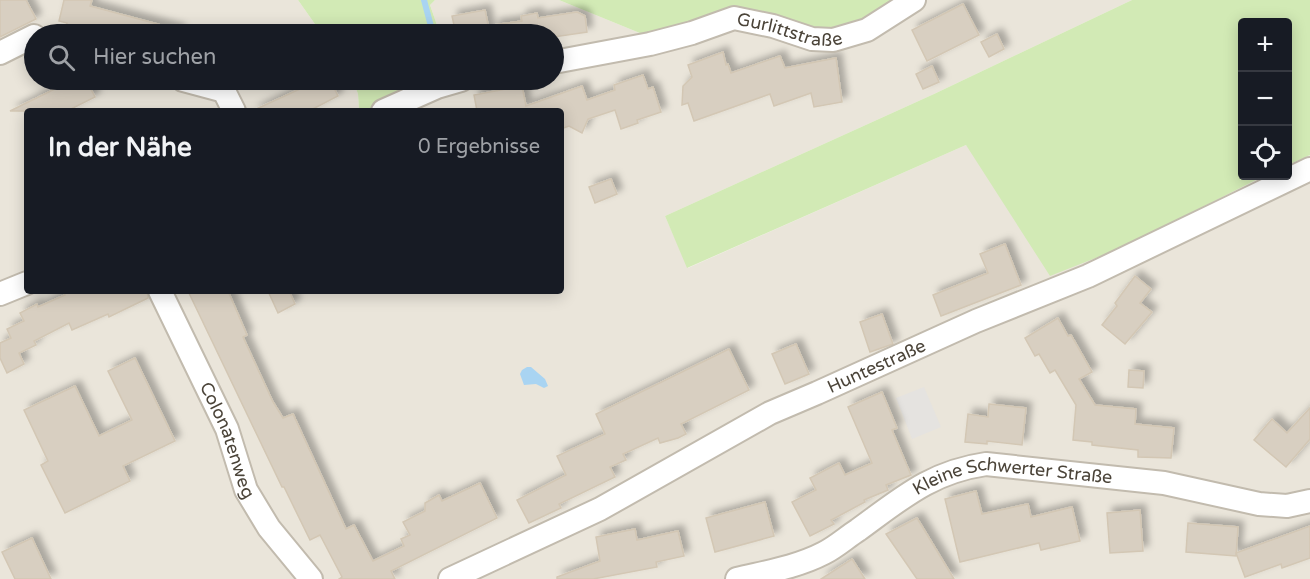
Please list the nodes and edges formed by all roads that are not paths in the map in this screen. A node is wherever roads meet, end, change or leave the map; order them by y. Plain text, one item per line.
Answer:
1 (914, 0) edge
2 (24, 41) edge
3 (0, 53) edge
4 (564, 60) edge
5 (217, 90) edge
6 (430, 90) edge
7 (232, 108) edge
8 (390, 108) edge
9 (1310, 169) edge
10 (24, 284) edge
11 (0, 294) edge
12 (161, 294) edge
13 (1310, 501) edge
14 (311, 579) edge
15 (450, 579) edge
16 (737, 579) edge

1 - 4 street, Gurlittstraße
2 - 3 street
5 - 7 street
6 - 8 street
9 - 15 street, Huntestraße
10 - 11 street
12 - 14 street, Colonatenweg
13 - 16 street, Kleine Schwerter Straße

